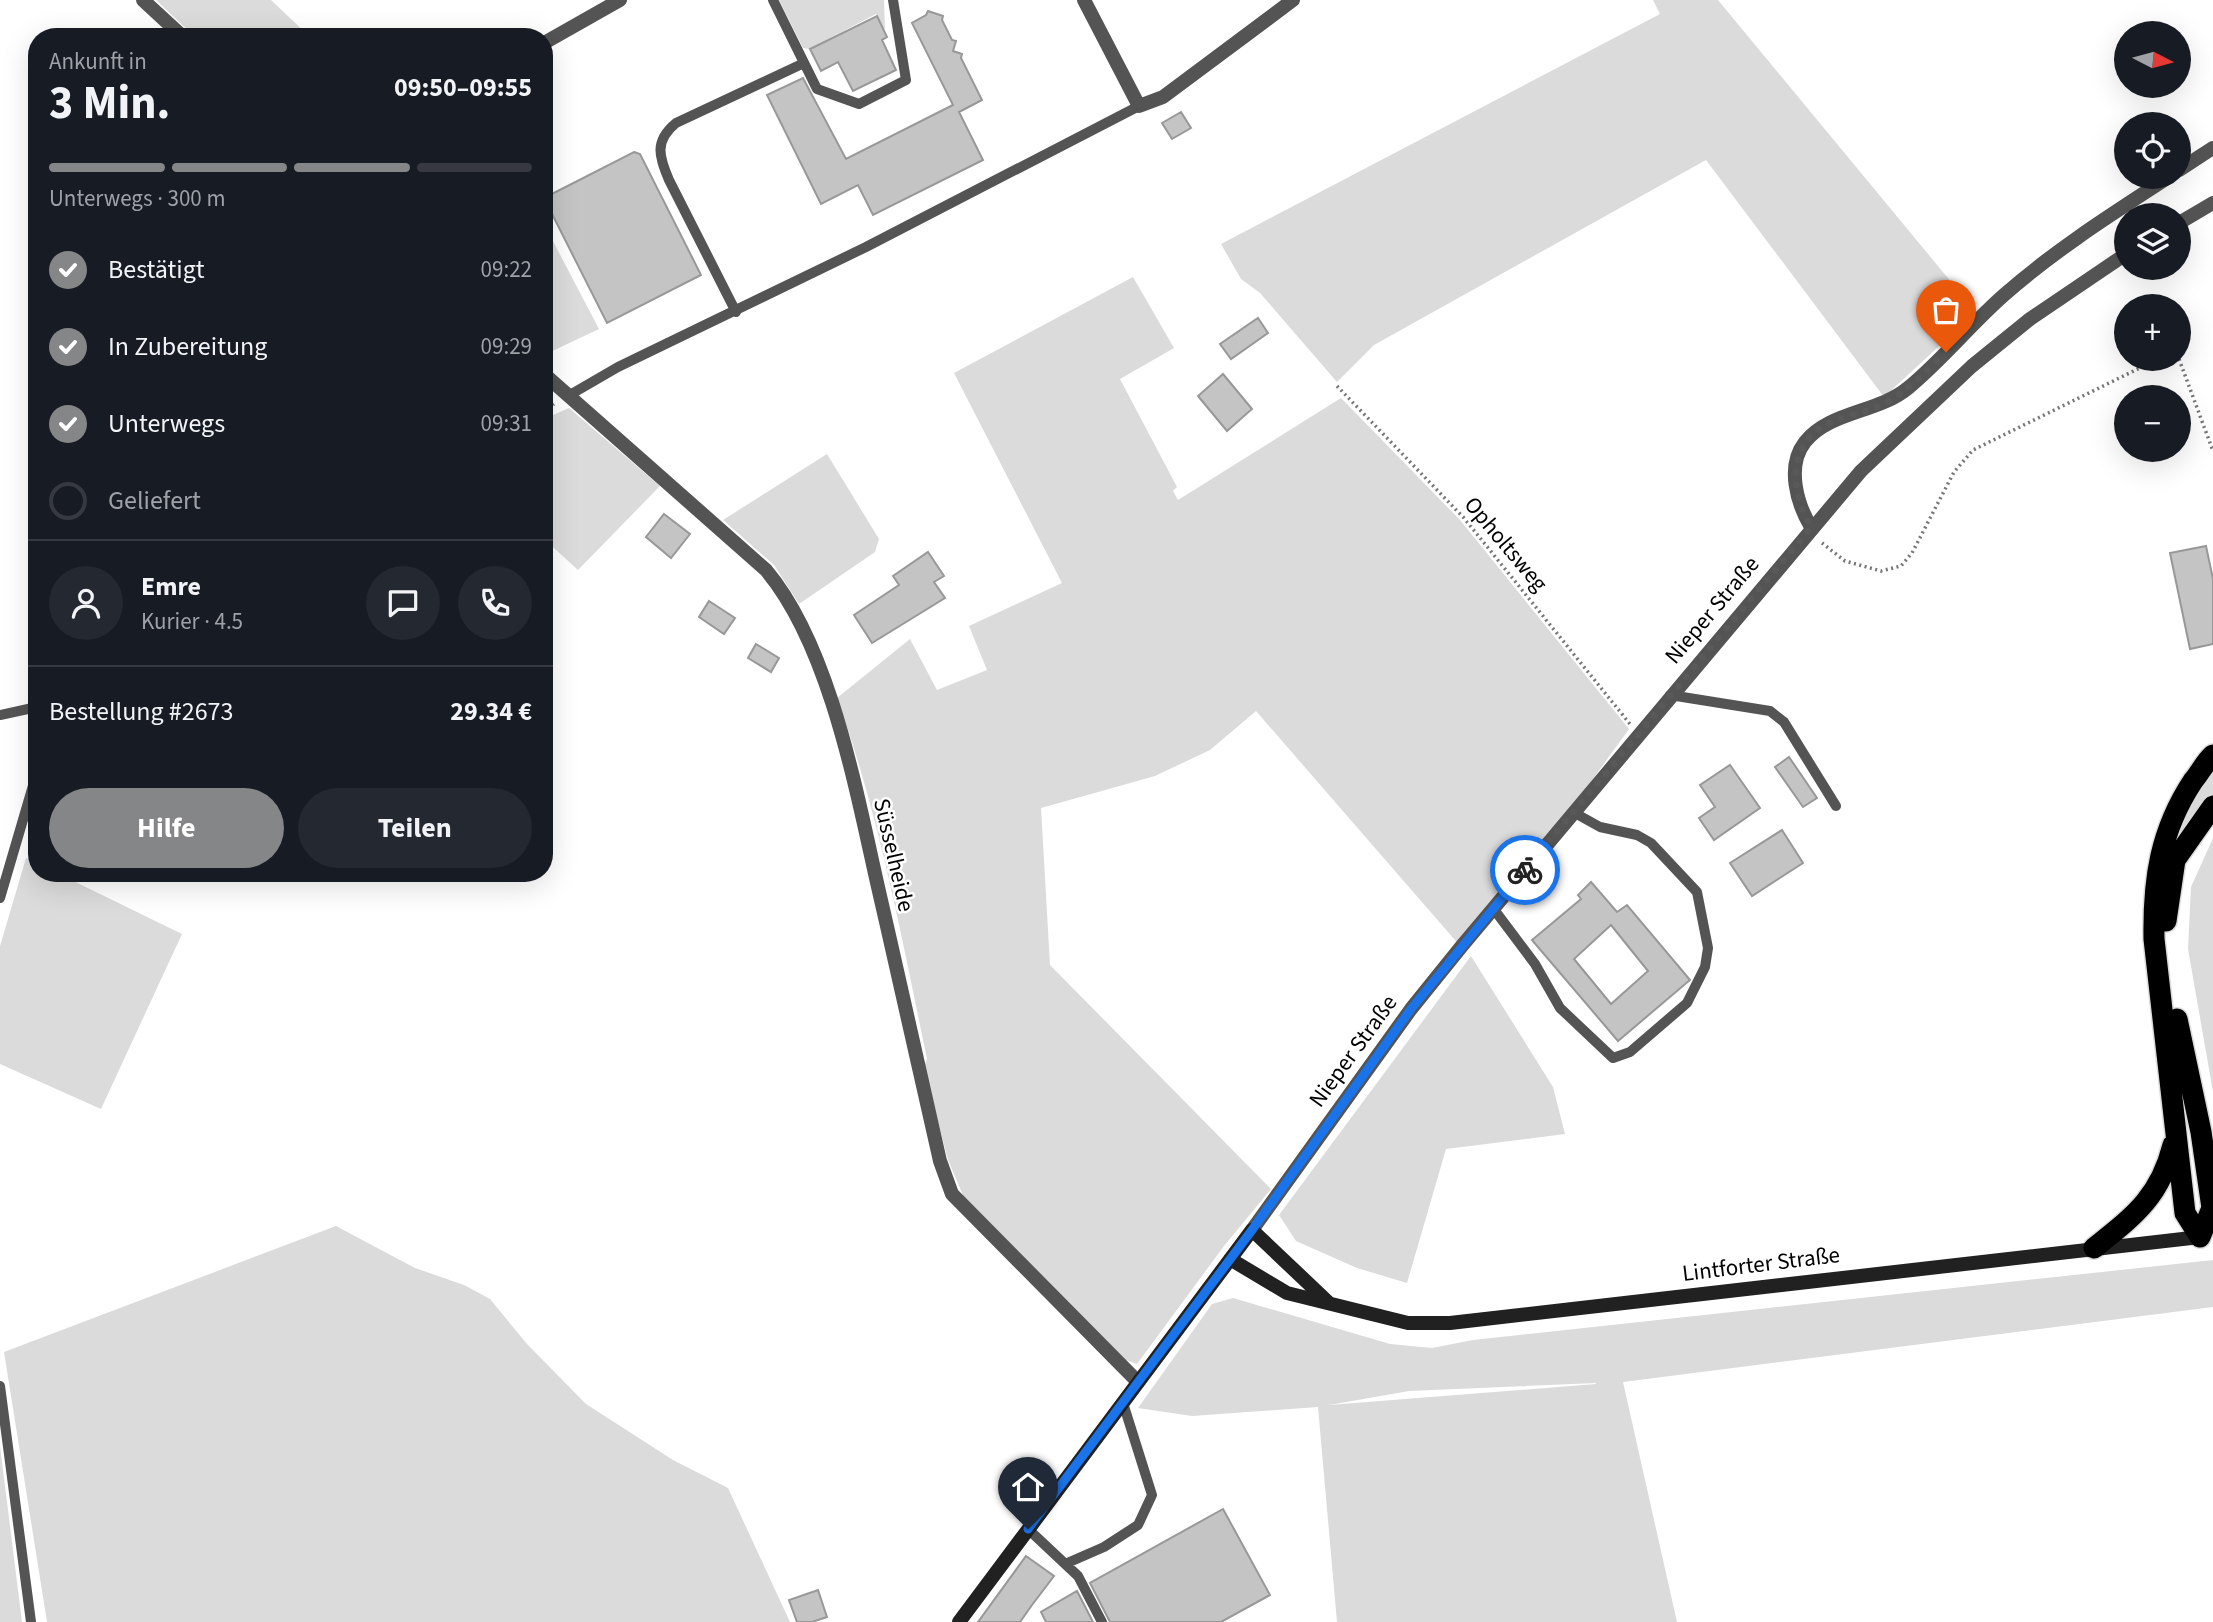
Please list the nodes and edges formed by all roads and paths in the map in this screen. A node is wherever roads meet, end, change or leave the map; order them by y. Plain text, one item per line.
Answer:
1 (143, 0) edge
2 (620, 0) edge
3 (773, 0) edge
4 (893, 0) edge
5 (1084, 0) edge
6 (1293, 0) edge
7 (173, 28) edge
8 (553, 38) edge
9 (804, 63) junction
10 (1139, 106) junction
11 (2213, 148) edge
12 (2191, 162) edge
13 (2151, 189) edge
14 (2213, 203) edge
15 (2191, 216) edge
16 (2114, 262) edge
17 (736, 312) junction
18 (2133, 371) edge
19 (2183, 371) edge
20 (553, 382) edge
21 (1336, 386) dead end
22 (568, 396) junction
23 (2213, 451) edge
24 (1811, 527) junction
25 (1670, 695) junction
26 (28, 709) edge
27 (0, 715) edge
28 (1638, 734) junction
29 (2213, 755) edge
30 (28, 803) edge
31 (1836, 806) dead end
32 (2213, 806) edge
33 (1573, 812) junction
34 (0, 898) edge
35 (1493, 908) junction
36 (2176, 1129) junction
37 (2207, 1139) edge
38 (1252, 1230) junction
39 (2200, 1237) junction
40 (2094, 1248) junction
41 (1230, 1259) junction
42 (1330, 1304) junction
43 (1138, 1382) junction
44 (0, 1386) edge
45 (1123, 1403) junction
46 (1028, 1529) junction
47 (1066, 1564) junction
48 (31, 1622) edge
49 (959, 1622) edge
50 (1102, 1622) edge

1 - 7 street
2 - 8 street
3 - 9 lane
4 - 9 lane
5 - 10 street
6 - 10 street
9 - 17 lane
10 - 17 lane
11 - 12 street
13 - 24 street
14 - 15 street
16 - 24 street, Nieper Straße
17 - 22 lane
18 - 24 path
19 - 23 path
20 - 22 street, Süsselheide
21 - 28 path, Opholtsweg
22 - 43 street, Süsselheide
24 - 25 street, Nieper Straße
25 - 28 street, Nieper Straße
25 - 31 lane
26 - 27 lane
28 - 33 street, Nieper Straße
29 - 36 highway
30 - 34 lane
32 - 37 highway
33 - 35 street, Nieper Straße
33 - 35 lane
35 - 38 street, Nieper Straße
36 - 39 highway
36 - 40 highway
37 - 39 highway
38 - 41 main road, Nieper Straße
38 - 42 main road, Lintforter Straße
39 - 40 main road, Lintforter Straße
40 - 42 main road, Lintforter Straße
41 - 42 main road, Lintforter Straße
41 - 43 main road, Nieper Straße
43 - 45 main road, Nieper Straße
44 - 48 lane
45 - 46 main road, Nieper Straße
45 - 47 lane
46 - 47 lane
46 - 49 main road, Nieper Straße
47 - 50 lane

